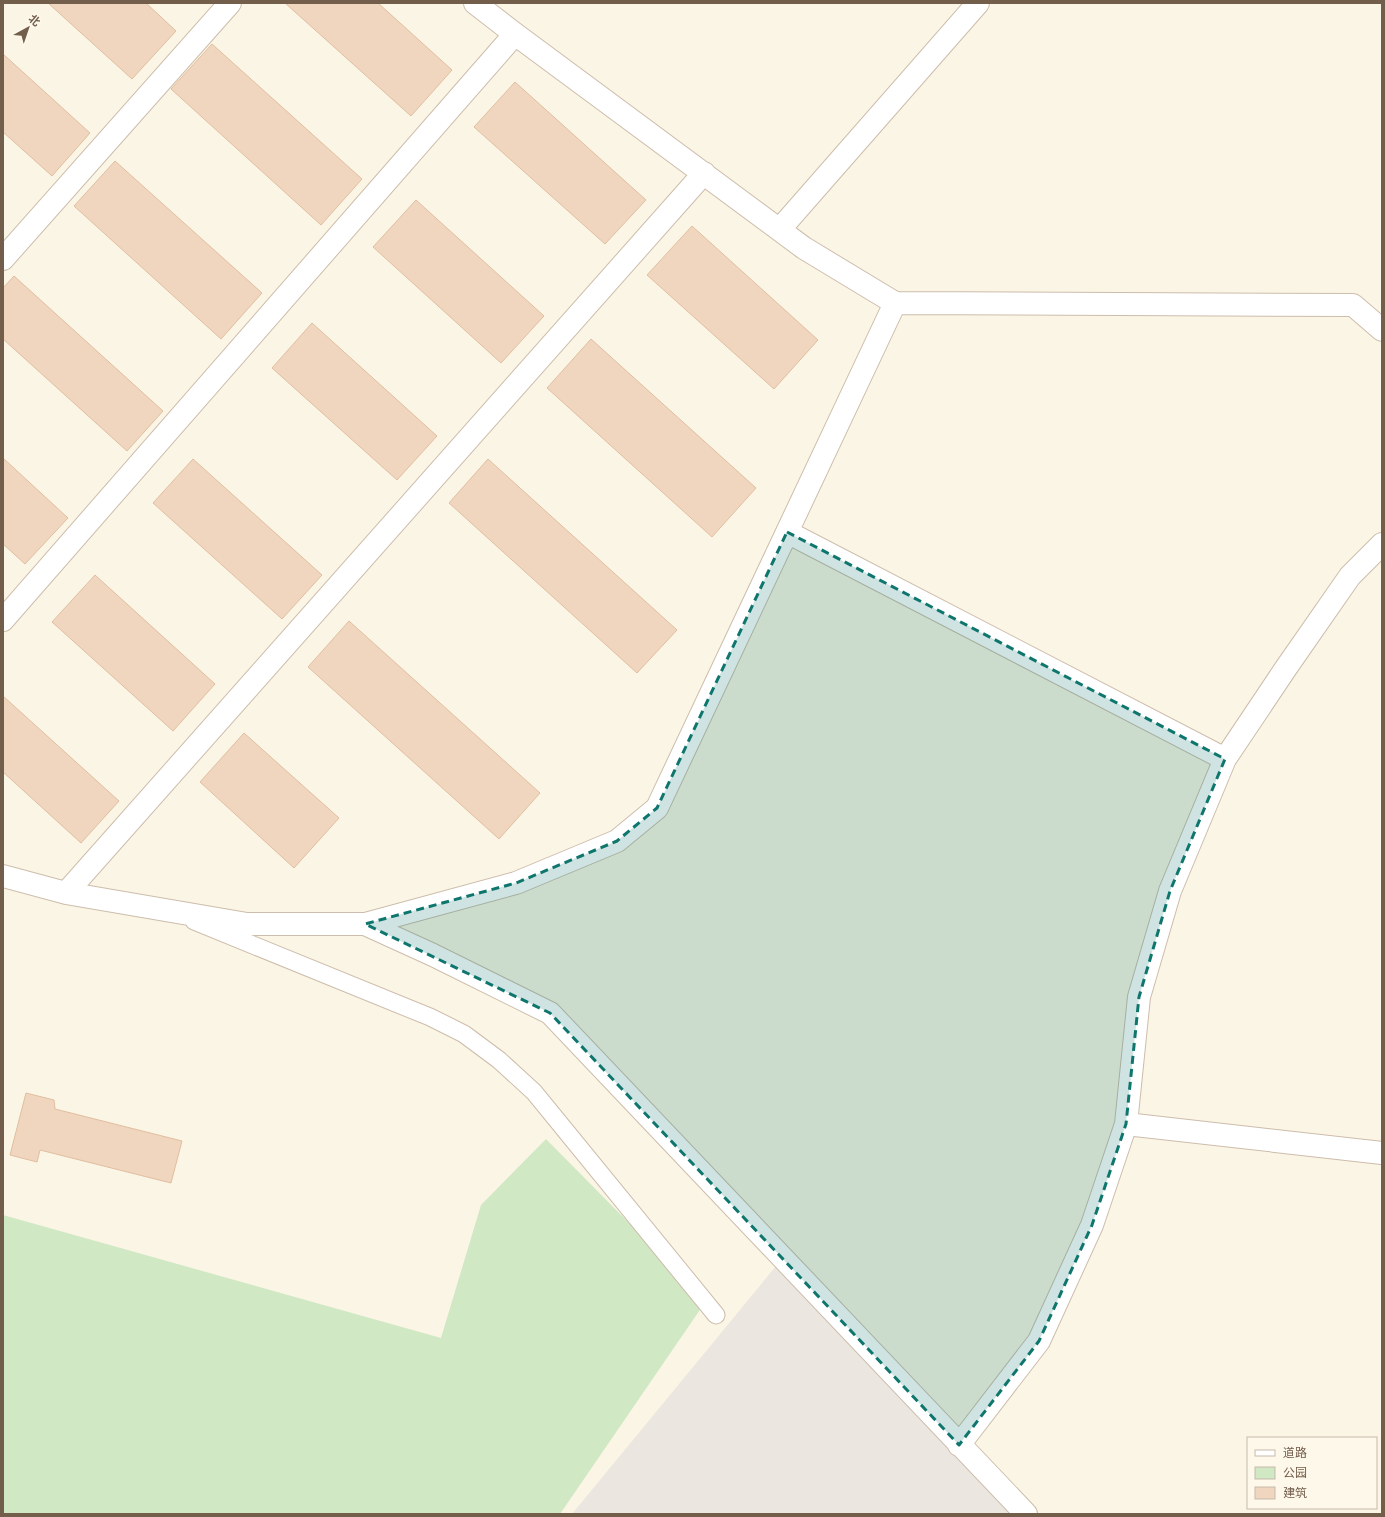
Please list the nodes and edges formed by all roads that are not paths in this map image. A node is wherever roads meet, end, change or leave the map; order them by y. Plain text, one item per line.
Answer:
1 (230, 3) edge
2 (475, 3) edge
3 (978, 3) edge
4 (515, 34) junction
5 (704, 173) junction
6 (780, 230) junction
7 (3, 258) edge
8 (895, 303) junction
9 (1382, 330) edge
10 (787, 532) junction
11 (1382, 544) edge
12 (3, 620) edge
13 (1225, 759) junction
14 (3, 876) edge
15 (66, 893) junction
16 (170, 911) junction
17 (365, 924) junction
18 (1126, 1124) junction
19 (1382, 1153) edge
20 (716, 1315) dead end
21 (959, 1445) junction
22 (1026, 1514) edge

1 - 7 street
2 - 4 street
3 - 6 street
4 - 5 street
4 - 12 street
5 - 6 street
5 - 15 street
6 - 8 street
8 - 9 street
8 - 10 street
10 - 13 street
10 - 17 street
11 - 13 street
13 - 18 street
14 - 15 street
15 - 16 street
16 - 17 street
16 - 20 lane
17 - 21 street
18 - 19 street
18 - 21 street
21 - 22 street

